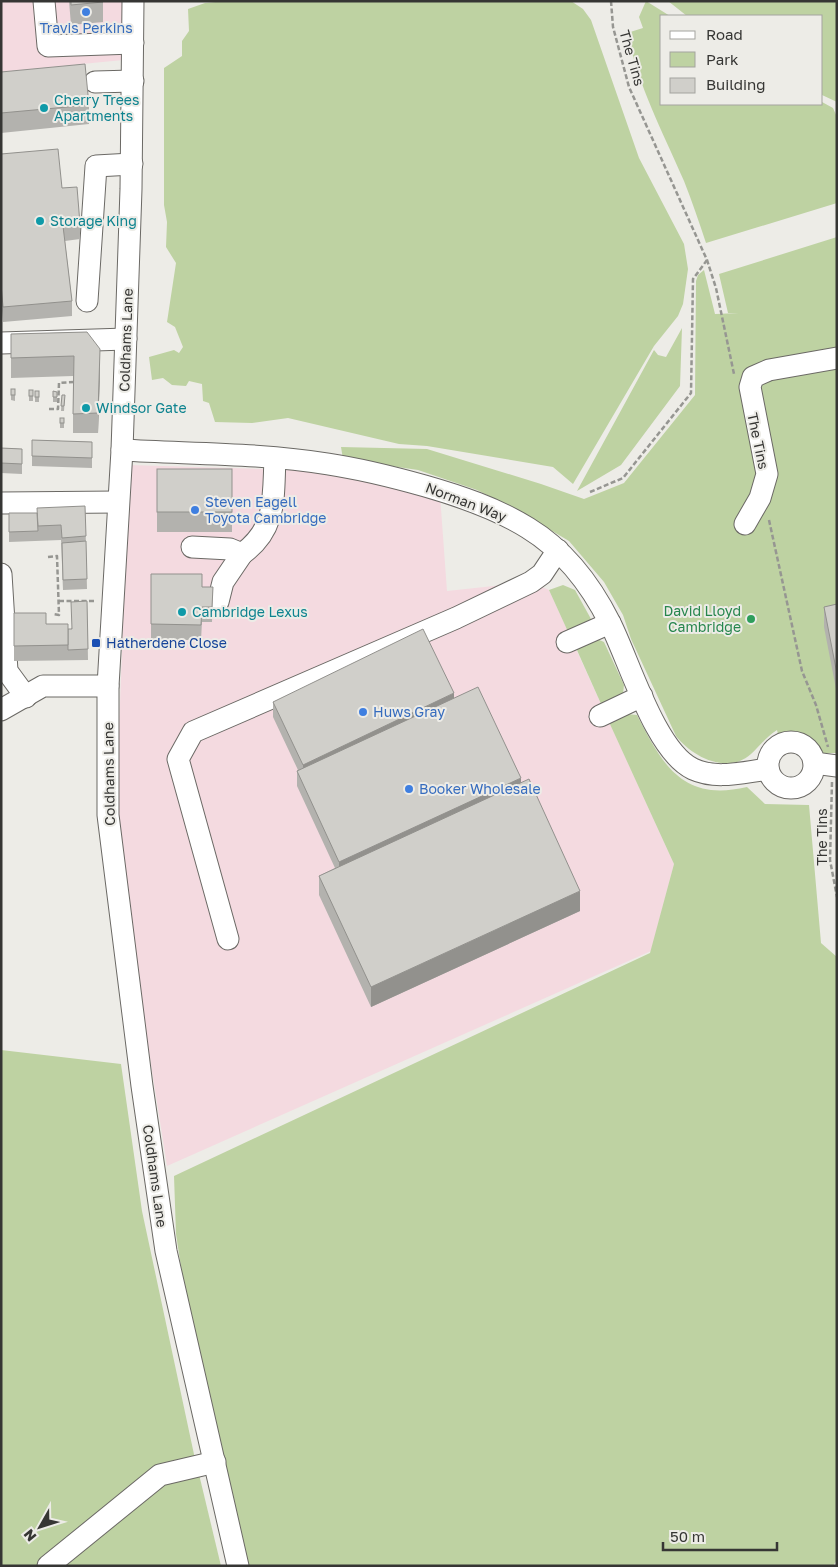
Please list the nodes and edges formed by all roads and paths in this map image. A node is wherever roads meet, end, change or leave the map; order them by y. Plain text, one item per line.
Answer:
1 (44, 1) edge
2 (133, 1) edge
3 (611, 1) edge
4 (133, 43) junction
5 (132, 81) junction
6 (95, 82) dead end
7 (132, 164) junction
8 (707, 260) junction
9 (87, 301) dead end
10 (126, 339) junction
11 (1, 343) edge
12 (837, 358) edge
13 (735, 378) dead end
14 (74, 382) edge
15 (49, 409) dead end
16 (122, 450) junction
17 (275, 459) junction
18 (590, 492) dead end
19 (760, 498) junction
20 (118, 502) junction
21 (1, 503) edge
22 (745, 524) dead end
23 (192, 547) dead end
24 (558, 550) junction
25 (242, 554) junction
26 (48, 556) dead end
27 (1, 574) edge
28 (59, 600) junction
29 (113, 602) junction
30 (218, 602) dead end
31 (53, 614) dead end
32 (610, 623) junction
33 (3, 635) edge
34 (567, 642) dead end
35 (108, 686) junction
36 (26, 696) junction
37 (642, 696) junction
38 (1, 710) edge
39 (600, 716) dead end
40 (827, 765) edge
41 (768, 769) junction
42 (837, 897) edge
43 (228, 939) dead end
44 (214, 1462) junction
45 (48, 1566) edge
46 (238, 1566) edge

1 - 4 street
2 - 4 street, Coldhams Lane
3 - 8 path, The Tins
4 - 5 street, Coldhams Lane
5 - 6 street
5 - 7 street, Coldhams Lane
7 - 9 street
7 - 10 street, Coldhams Lane
8 - 13 path, The Tins
8 - 18 path
10 - 11 street
10 - 16 street, Coldhams Lane
12 - 19 street
14 - 15 path
16 - 17 street, Norman Way
16 - 20 street, Coldhams Lane
17 - 24 street, Norman Way
17 - 25 street
19 - 22 street
19 - 40 path, The Tins
20 - 21 street
20 - 29 street, Coldhams Lane
23 - 25 street
24 - 32 street, Norman Way
24 - 43 street
25 - 30 street
26 - 28 path
27 - 33 street
28 - 29 path
28 - 31 path
29 - 35 street, Coldhams Lane
32 - 34 street
32 - 37 street, Norman Way
33 - 36 street
35 - 36 street
35 - 44 street, Coldhams Lane
36 - 38 street
37 - 39 street
37 - 41 street, Norman Way
40 - 41 street
40 - 41 street
40 - 42 path, The Tins
44 - 45 street
44 - 46 street, Coldhams Lane

